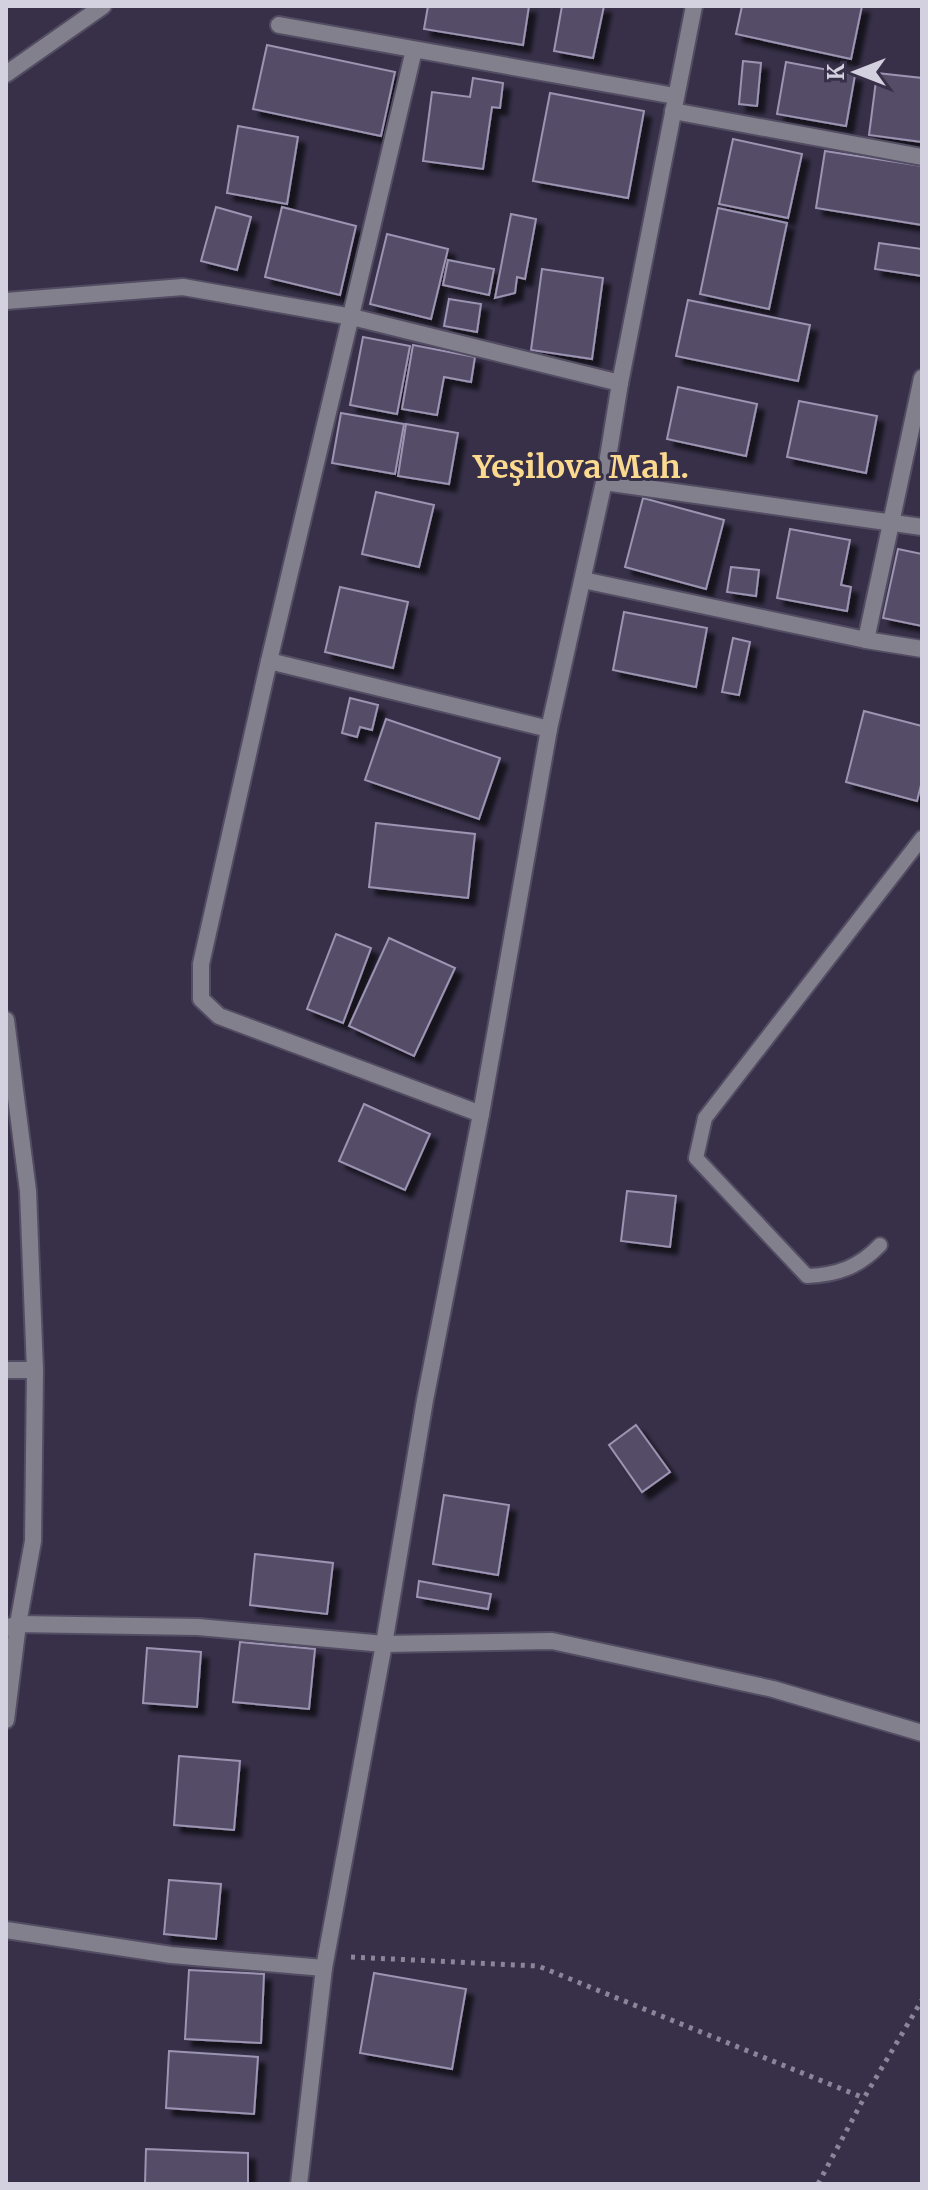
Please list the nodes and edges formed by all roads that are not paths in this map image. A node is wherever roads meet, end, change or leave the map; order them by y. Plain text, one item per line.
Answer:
1 (103, 6) edge
2 (694, 6) edge
3 (279, 25) dead end
4 (414, 50) junction
5 (6, 74) edge
6 (674, 104) junction
7 (922, 157) edge
8 (6, 301) edge
9 (352, 317) junction
10 (922, 378) edge
11 (620, 383) junction
12 (604, 482) junction
13 (890, 522) junction
14 (922, 527) edge
15 (583, 580) junction
16 (866, 640) junction
17 (922, 649) edge
18 (269, 661) junction
19 (549, 729) junction
20 (922, 838) edge
21 (6, 1020) edge
22 (481, 1114) junction
23 (880, 1245) dead end
24 (6, 1370) edge
25 (35, 1370) junction
26 (12, 1626) edge
27 (384, 1644) junction
28 (6, 1720) edge
29 (922, 1733) edge
30 (6, 1930) edge
31 (324, 1968) junction
32 (299, 2184) edge

1 - 5 street
2 - 6 street
3 - 4 street
4 - 6 street
4 - 9 street
6 - 7 street
6 - 11 street
8 - 9 street
9 - 11 street
9 - 18 street
10 - 13 street
11 - 12 street
12 - 13 street
12 - 15 street
13 - 14 street
13 - 16 street
15 - 16 street
15 - 19 street
16 - 17 street
18 - 19 street
18 - 22 street
19 - 22 street
20 - 23 lane
21 - 25 street
22 - 27 street
24 - 25 street
25 - 26 street
26 - 27 street
26 - 28 street
27 - 29 street
27 - 31 street
30 - 31 street
31 - 32 street

